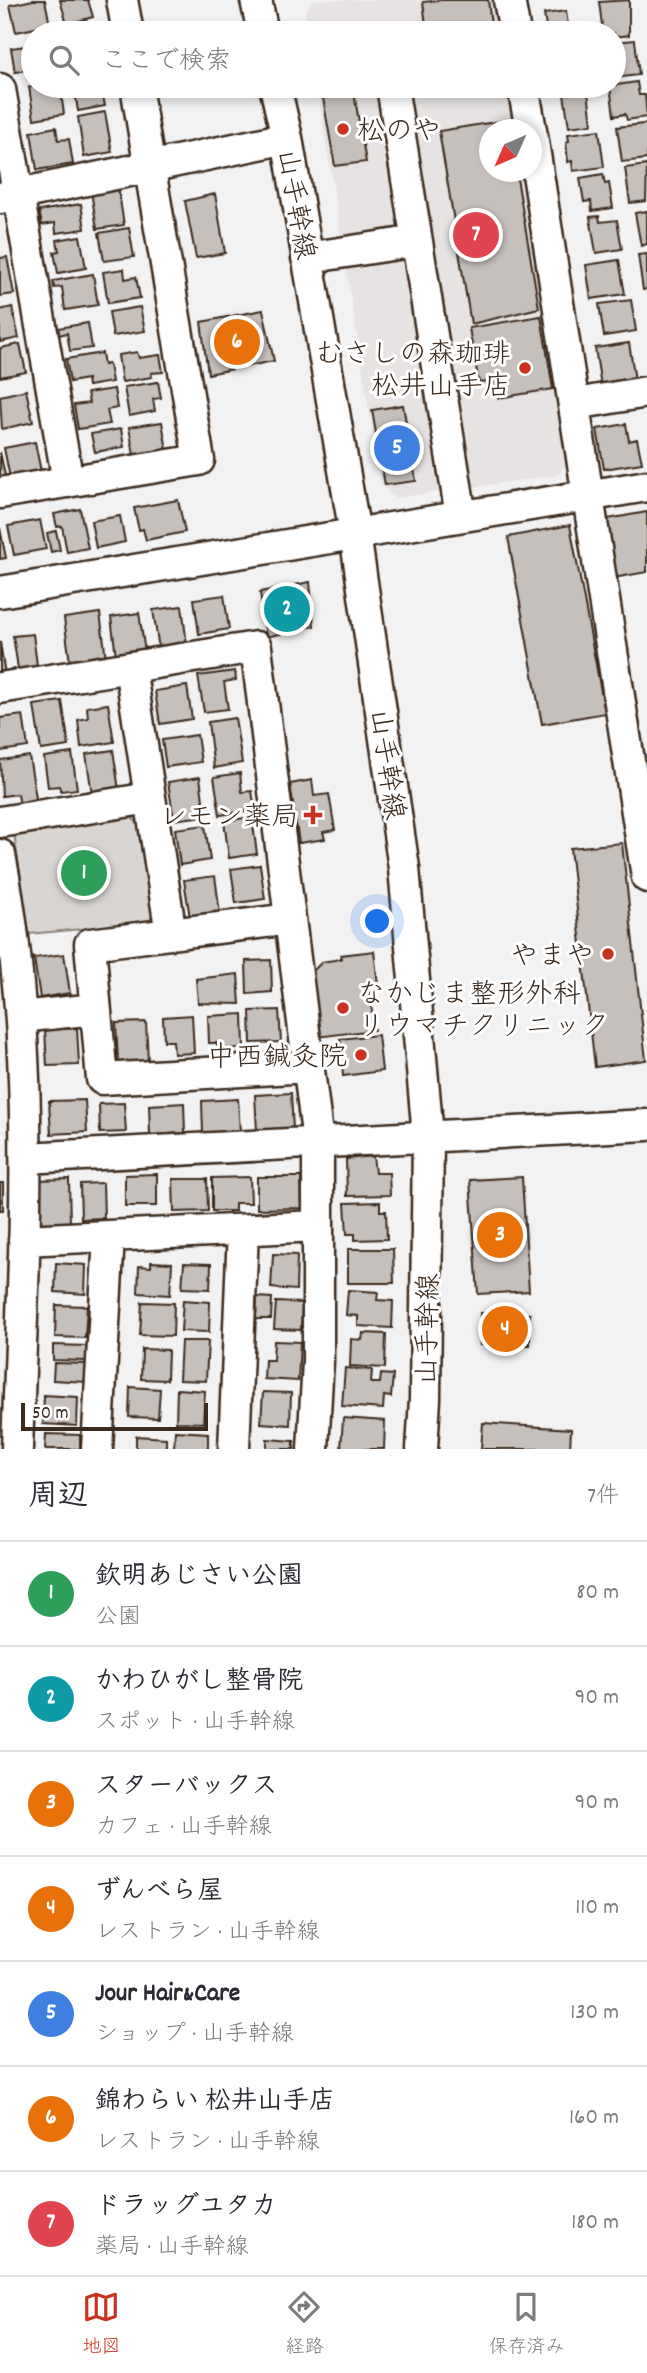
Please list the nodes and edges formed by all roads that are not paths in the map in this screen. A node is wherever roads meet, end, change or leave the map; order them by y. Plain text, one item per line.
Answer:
1 (122, 0) edge
2 (256, 0) edge
3 (509, 0) edge
4 (126, 21) edge
5 (260, 21) edge
6 (513, 21) edge
7 (0, 89) edge
8 (138, 98) edge
9 (278, 98) edge
10 (394, 98) edge
11 (525, 98) edge
12 (529, 119) edge
13 (287, 138) junction
14 (150, 167) junction
15 (539, 182) edge
16 (9, 196) edge
17 (417, 241) junction
18 (307, 258) junction
19 (647, 392) edge
20 (575, 404) junction
21 (68, 482) junction
22 (647, 486) edge
23 (0, 493) edge
24 (589, 496) junction
25 (461, 516) junction
26 (355, 534) junction
27 (0, 592) edge
28 (130, 667) junction
29 (0, 688) edge
30 (150, 798) junction
31 (0, 822) edge
32 (0, 855) edge
33 (647, 877) edge
34 (5, 908) edge
35 (290, 919) junction
36 (171, 934) junction
37 (95, 1009) junction
38 (21, 1017) junction
39 (309, 1067) junction
40 (647, 1125) edge
41 (428, 1136) junction
42 (318, 1142) junction
43 (26, 1158) junction
44 (317, 1226) junction
45 (243, 1230) junction
46 (109, 1236) junction
47 (24, 1240) junction
48 (10, 1373) edge
49 (17, 1449) edge
50 (97, 1449) edge
51 (234, 1449) edge
52 (313, 1449) edge
53 (422, 1449) edge

1 - 4 street
2 - 5 street
3 - 6 street
7 - 16 street
8 - 14 street
9 - 13 street, 山手幹線
10 - 17 street
11 - 12 street
13 - 14 street
13 - 18 street, 山手幹線
14 - 16 street
14 - 21 street
15 - 20 street
16 - 21 street
17 - 18 street
17 - 25 street
18 - 26 street, 山手幹線
19 - 20 street
20 - 24 street
21 - 23 street
22 - 24 street
24 - 25 street
24 - 33 street
25 - 26 street
26 - 27 street
26 - 41 street, 山手幹線
28 - 29 street
28 - 30 street
28 - 35 street
30 - 31 street
30 - 36 street
32 - 34 street
34 - 38 street
35 - 36 street
35 - 39 street
36 - 37 street
37 - 38 street
37 - 39 street
38 - 43 street
39 - 42 street
40 - 41 street
41 - 42 street
41 - 53 street, 山手幹線
42 - 43 street
42 - 44 street
43 - 47 street
44 - 45 street
44 - 52 street
45 - 46 street
45 - 51 street
46 - 47 street
46 - 50 street
47 - 48 street
48 - 49 street

